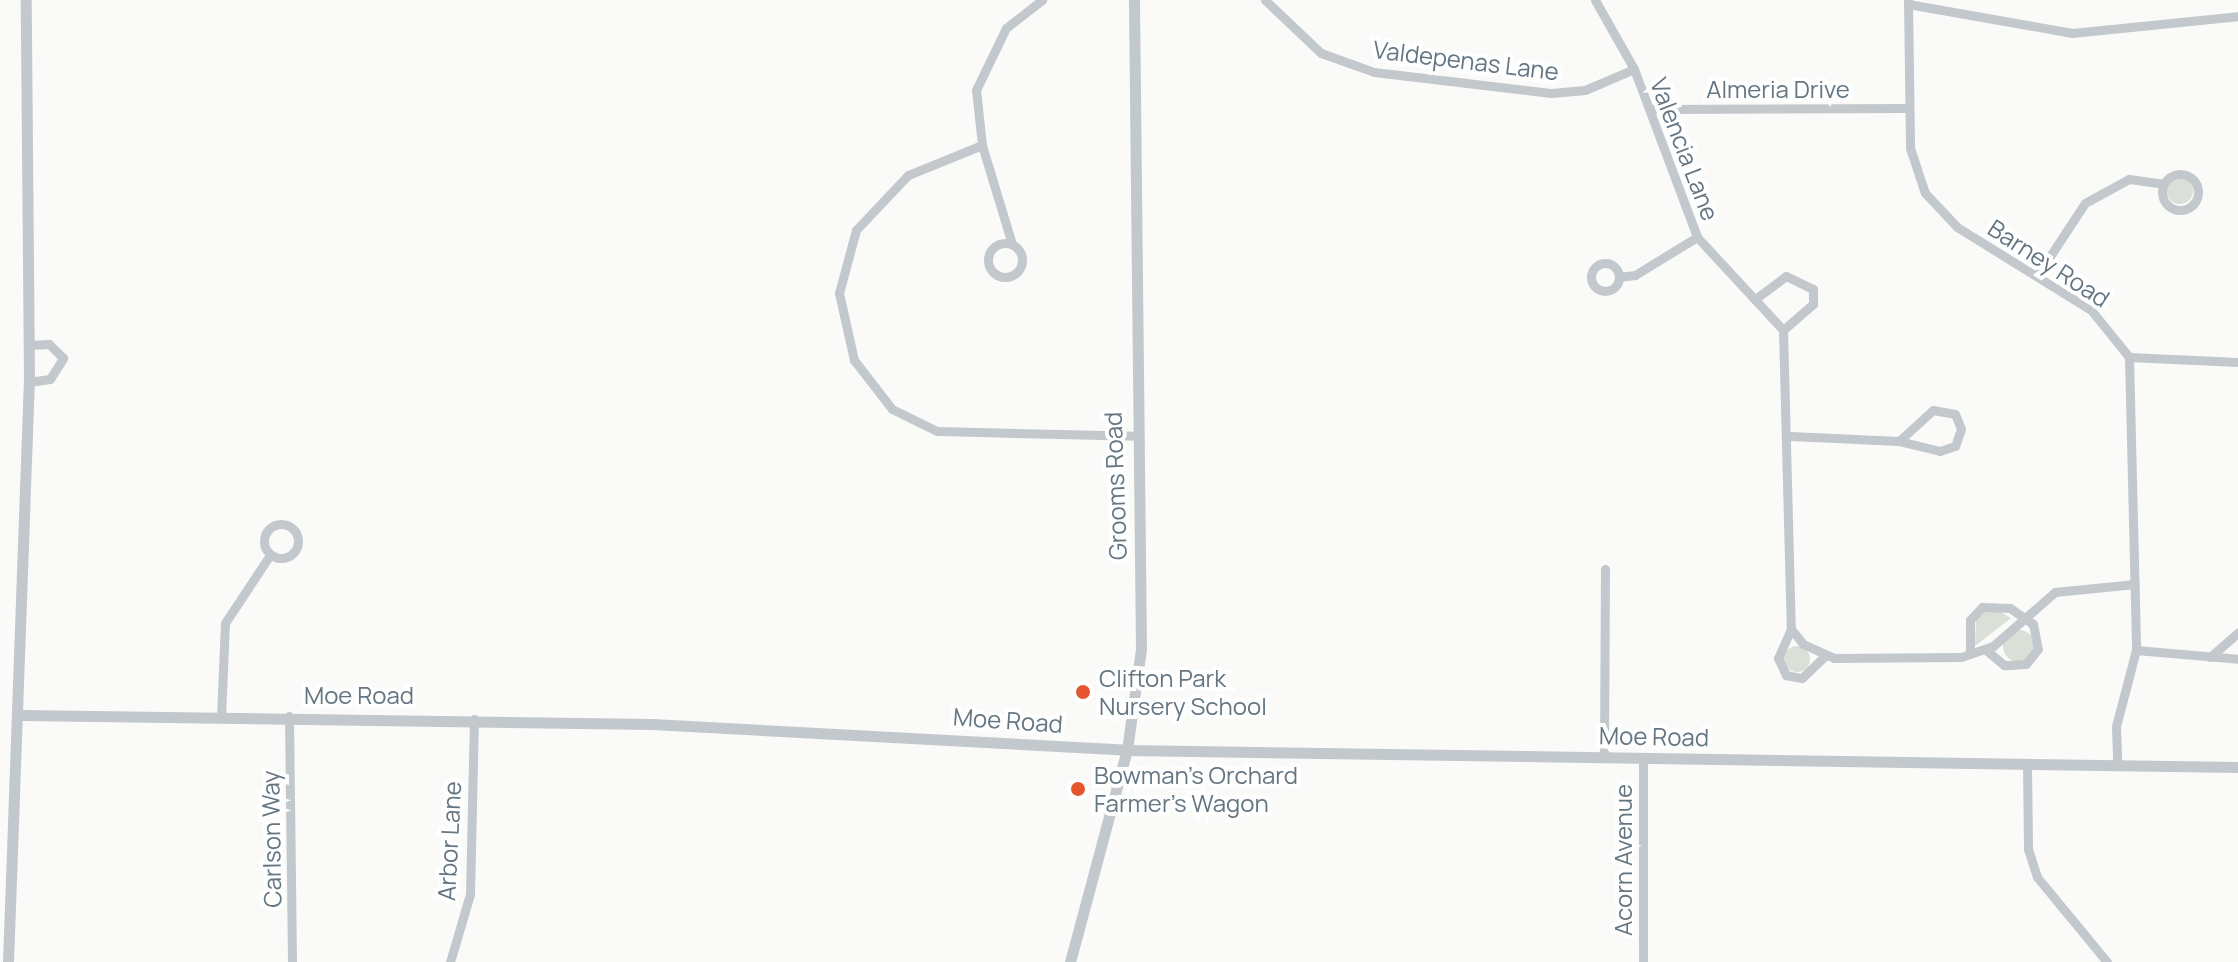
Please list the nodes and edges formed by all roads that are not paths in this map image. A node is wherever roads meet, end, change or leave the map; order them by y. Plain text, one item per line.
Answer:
1 (26, 0) edge
2 (1042, 0) edge
3 (1134, 0) edge
4 (1265, 0) edge
5 (1596, 0) edge
6 (1908, 2) edge
7 (2238, 16) edge
8 (1634, 69) junction
9 (1907, 108) junction
10 (1650, 109) junction
11 (982, 145) junction
12 (2164, 184) junction
13 (1697, 237) junction
14 (1012, 244) dead end
15 (2037, 276) junction
16 (1619, 277) dead end
17 (1758, 297) junction
18 (1783, 330) junction
19 (29, 345) junction
20 (2129, 357) junction
21 (2238, 362) edge
22 (29, 382) junction
23 (1136, 436) junction
24 (1791, 436) junction
25 (1899, 441) junction
26 (270, 555) dead end
27 (1605, 569) dead end
28 (2135, 584) junction
29 (2026, 615) junction
30 (1791, 629) junction
31 (2238, 633) edge
32 (1985, 649) junction
33 (2136, 650) junction
34 (1970, 654) junction
35 (1825, 656) junction
36 (2210, 657) junction
37 (2238, 659) edge
38 (22, 715) junction
39 (289, 716) junction
40 (221, 717) junction
41 (474, 719) junction
42 (1127, 750) junction
43 (1604, 757) junction
44 (1643, 758) junction
45 (2027, 764) junction
46 (2117, 764) junction
47 (2238, 767) edge
48 (8, 962) edge
49 (292, 962) edge
50 (450, 962) edge
51 (1070, 962) edge
52 (1643, 962) edge
53 (2107, 962) edge

1 - 19 street
2 - 11 street
3 - 23 street, Grooms Road
4 - 8 street, Valdepenas Lane
5 - 8 street, Valencia Lane
6 - 7 street
6 - 9 street, Barney Road
8 - 10 street, Valencia Lane
9 - 10 street, Almeria Drive
9 - 15 street, Barney Road
10 - 13 street, Valencia Lane
11 - 14 street
11 - 23 street
12 - 12 street
12 - 15 street
13 - 16 street
13 - 17 street, Valencia Lane
15 - 20 street, Barney Road
17 - 18 street, Valencia Lane
17 - 18 street
18 - 24 street
19 - 22 street
19 - 22 street
20 - 21 street
20 - 28 street
22 - 38 street
23 - 42 street, Grooms Road
24 - 25 street
24 - 30 street
25 - 25 street
26 - 40 street
27 - 43 street
28 - 29 street
28 - 33 street
29 - 32 street
29 - 32 street
29 - 34 street
30 - 35 street
30 - 35 street
31 - 36 street
32 - 34 street
33 - 36 street
33 - 46 street
34 - 35 street
36 - 37 street
38 - 40 street, Moe Road
38 - 48 street
39 - 40 street, Moe Road
39 - 41 street, Moe Road
39 - 49 street, Carlson Way
41 - 42 street, Moe Road
41 - 50 street, Arbor Lane
42 - 43 street, Moe Road
42 - 51 street, Grooms Road
43 - 44 street, Moe Road
44 - 45 street, Moe Road
44 - 52 street, Acorn Avenue
45 - 46 street, Moe Road
45 - 53 street
46 - 47 street, Moe Road

